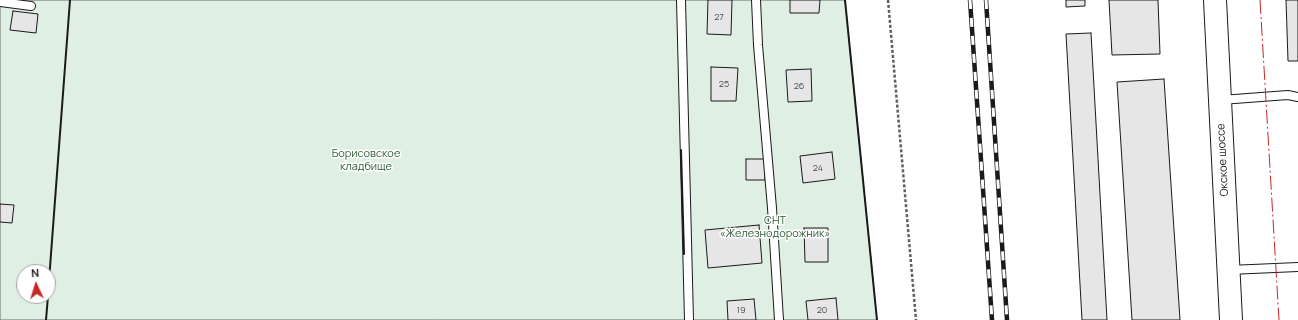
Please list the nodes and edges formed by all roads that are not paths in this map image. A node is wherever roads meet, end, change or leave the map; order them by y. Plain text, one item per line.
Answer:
1 (681, 0) edge
2 (756, 0) edge
3 (1215, 0) edge
4 (0, 2) edge
5 (31, 6) dead end
6 (1298, 97) edge
7 (1220, 100) junction
8 (1298, 267) edge
9 (1228, 270) junction
10 (689, 320) edge
11 (779, 320) edge
12 (1230, 320) edge

1 - 10 lane
2 - 11 lane
3 - 7 main road, Окское шоссе
4 - 5 lane
6 - 7 lane
7 - 9 main road, Окское шоссе
8 - 9 lane
9 - 12 main road, Окское шоссе

